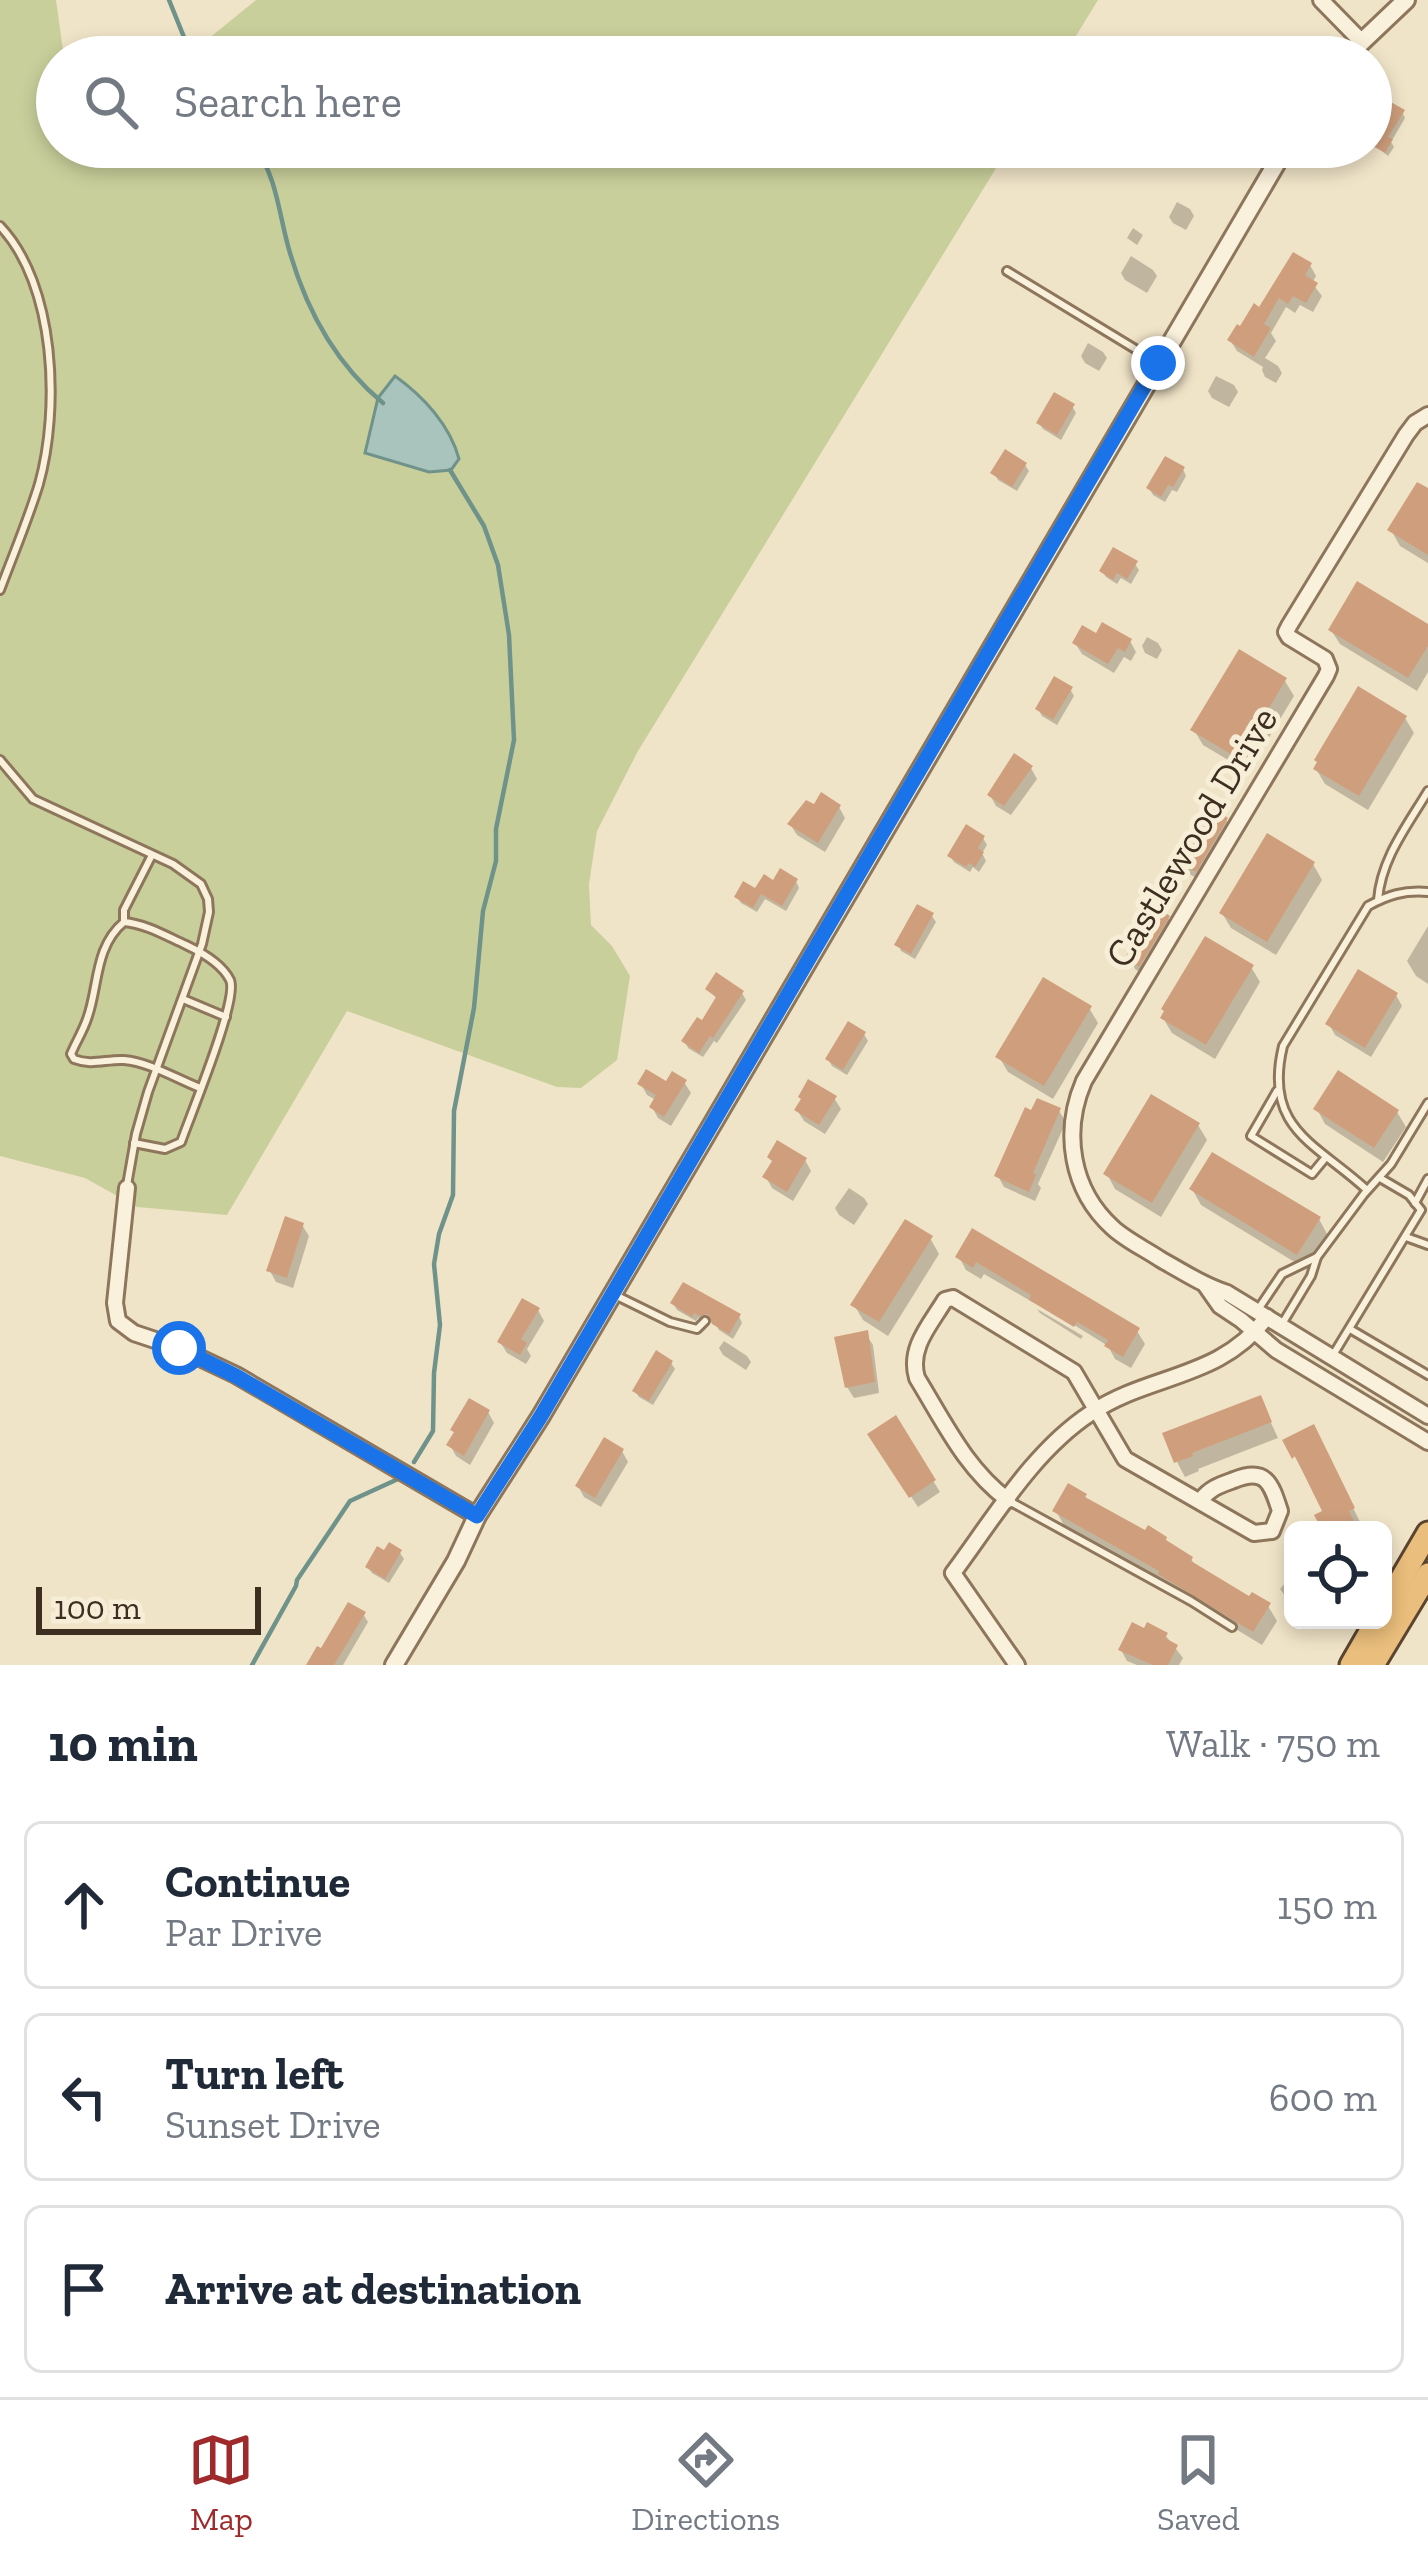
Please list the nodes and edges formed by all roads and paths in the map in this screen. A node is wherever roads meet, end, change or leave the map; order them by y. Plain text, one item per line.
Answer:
1 (1321, 0) edge
2 (1406, 0) edge
3 (1357, 36) edge
4 (1366, 36) edge
5 (1274, 168) edge
6 (0, 226) edge
7 (1007, 271) dead end
8 (1158, 363) junction
9 (1428, 415) edge
10 (0, 590) edge
11 (0, 760) edge
12 (1428, 792) edge
13 (152, 855) junction
14 (1428, 892) edge
15 (1378, 900) junction
16 (124, 922) junction
17 (200, 952) junction
18 (183, 999) junction
19 (226, 1017) junction
20 (156, 1070) junction
21 (200, 1088) junction
22 (1279, 1088) junction
23 (1428, 1103) edge
24 (134, 1143) junction
25 (1326, 1156) junction
26 (1380, 1178) junction
27 (1428, 1179) edge
28 (127, 1188) joint
29 (1367, 1190) junction
30 (1415, 1203) junction
31 (1406, 1237) junction
32 (1428, 1244) edge
33 (1317, 1257) junction
34 (1206, 1286) junction
35 (612, 1293) junction
36 (1268, 1318) junction
37 (705, 1321) dead end
38 (1350, 1329) junction
39 (1256, 1332) junction
40 (1331, 1358) junction
41 (1428, 1375) edge
42 (1096, 1410) junction
43 (1428, 1416) edge
44 (1428, 1442) edge
45 (1008, 1500) junction
46 (1201, 1500) junction
47 (477, 1516) junction
48 (1428, 1533) edge
49 (1428, 1574) edge
50 (1392, 1595) edge
51 (1232, 1628) dead end
52 (1372, 1629) edge
53 (394, 1665) edge
54 (1017, 1665) edge
55 (1351, 1665) edge
56 (1373, 1665) edge

1 - 3 street
2 - 4 street
5 - 8 street
6 - 10 lane
7 - 8 lane
8 - 35 street
9 - 34 street, Castlewood Drive
11 - 13 lane
12 - 15 lane
13 - 16 lane
13 - 17 lane
14 - 15 lane
15 - 22 lane
16 - 17 lane
16 - 20 lane
17 - 18 lane
17 - 19 lane
18 - 19 lane
18 - 20 lane
19 - 21 lane
20 - 21 lane
20 - 24 lane
21 - 24 lane
22 - 25 lane
22 - 25 lane
23 - 26 lane
24 - 28 lane
25 - 29 lane
26 - 29 lane
26 - 30 lane
27 - 30 lane
28 - 47 street
29 - 33 lane
30 - 31 lane
31 - 32 lane
31 - 38 lane
33 - 36 lane
33 - 36 lane
34 - 36 street, Castlewood Drive
34 - 39 street, Castlewood Drive
35 - 37 lane
35 - 47 street
36 - 39 street
36 - 40 street, Castlewood Drive
38 - 40 lane
38 - 41 lane
39 - 42 street
39 - 44 street, Castlewood Drive
40 - 43 street, Castlewood Drive
42 - 45 street
42 - 45 street
42 - 46 street
45 - 51 lane
45 - 54 street
46 - 46 street
47 - 53 street
48 - 50 highway
49 - 56 highway
52 - 55 highway

